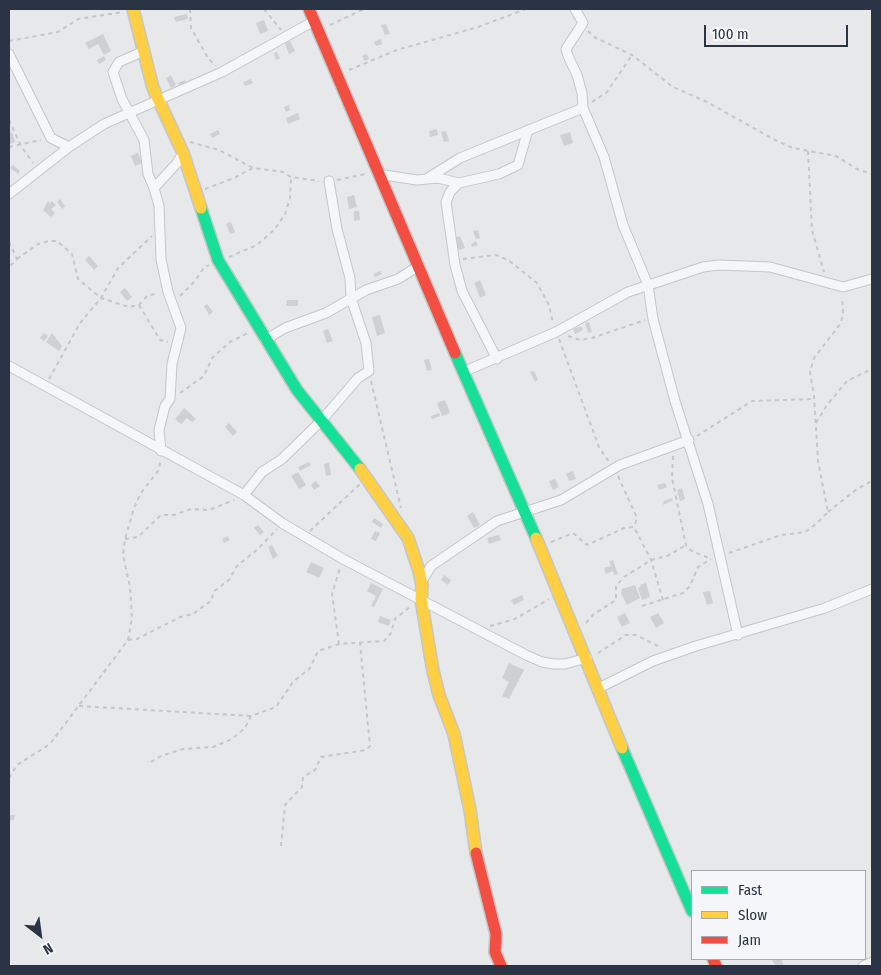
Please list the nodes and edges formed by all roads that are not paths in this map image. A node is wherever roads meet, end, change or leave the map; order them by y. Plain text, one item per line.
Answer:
1 (136, 9) edge
2 (308, 9) edge
3 (575, 9) edge
4 (316, 26) junction
5 (144, 51) junction
6 (9, 54) edge
7 (158, 100) junction
8 (583, 108) junction
9 (128, 112) junction
10 (528, 130) junction
11 (69, 146) junction
12 (183, 153) junction
13 (378, 174) junction
14 (428, 178) junction
15 (329, 181) road end
16 (459, 184) junction
17 (154, 188) junction
18 (9, 194) edge
19 (417, 267) junction
20 (872, 279) edge
21 (648, 284) junction
22 (351, 298) junction
23 (265, 340) junction
24 (497, 358) junction
25 (9, 366) edge
26 (462, 372) junction
27 (322, 420) junction
28 (689, 440) junction
29 (161, 451) junction
30 (244, 495) junction
31 (523, 512) junction
32 (421, 583) junction
33 (872, 589) edge
34 (421, 599) junction
35 (738, 635) junction
36 (586, 658) junction
37 (597, 689) junction
38 (691, 909) edge
39 (872, 962) edge
40 (501, 966) edge
41 (863, 966) edge

1 - 5 main road
2 - 4 main road
3 - 8 street
4 - 7 street
4 - 13 main road
5 - 7 main road
5 - 9 street
6 - 11 street
7 - 9 street
7 - 12 main road
8 - 10 street
8 - 21 street
9 - 11 street
9 - 17 street
10 - 14 street
10 - 16 street
11 - 18 street
12 - 17 street
12 - 23 main road
13 - 14 street
13 - 19 main road
14 - 16 street
15 - 22 street
16 - 24 street
17 - 29 street
19 - 22 street
19 - 26 main road
20 - 21 street
21 - 24 street
21 - 28 street
22 - 23 street
22 - 27 street
23 - 27 main road
24 - 26 street
25 - 29 street
26 - 31 main road
27 - 30 street
27 - 32 main road
28 - 31 street
28 - 35 street
29 - 30 street
30 - 34 street
31 - 32 street
31 - 36 main road
32 - 34 main road
33 - 35 street
34 - 36 street
34 - 40 main road
35 - 37 street
36 - 37 main road
37 - 38 main road
39 - 41 street

